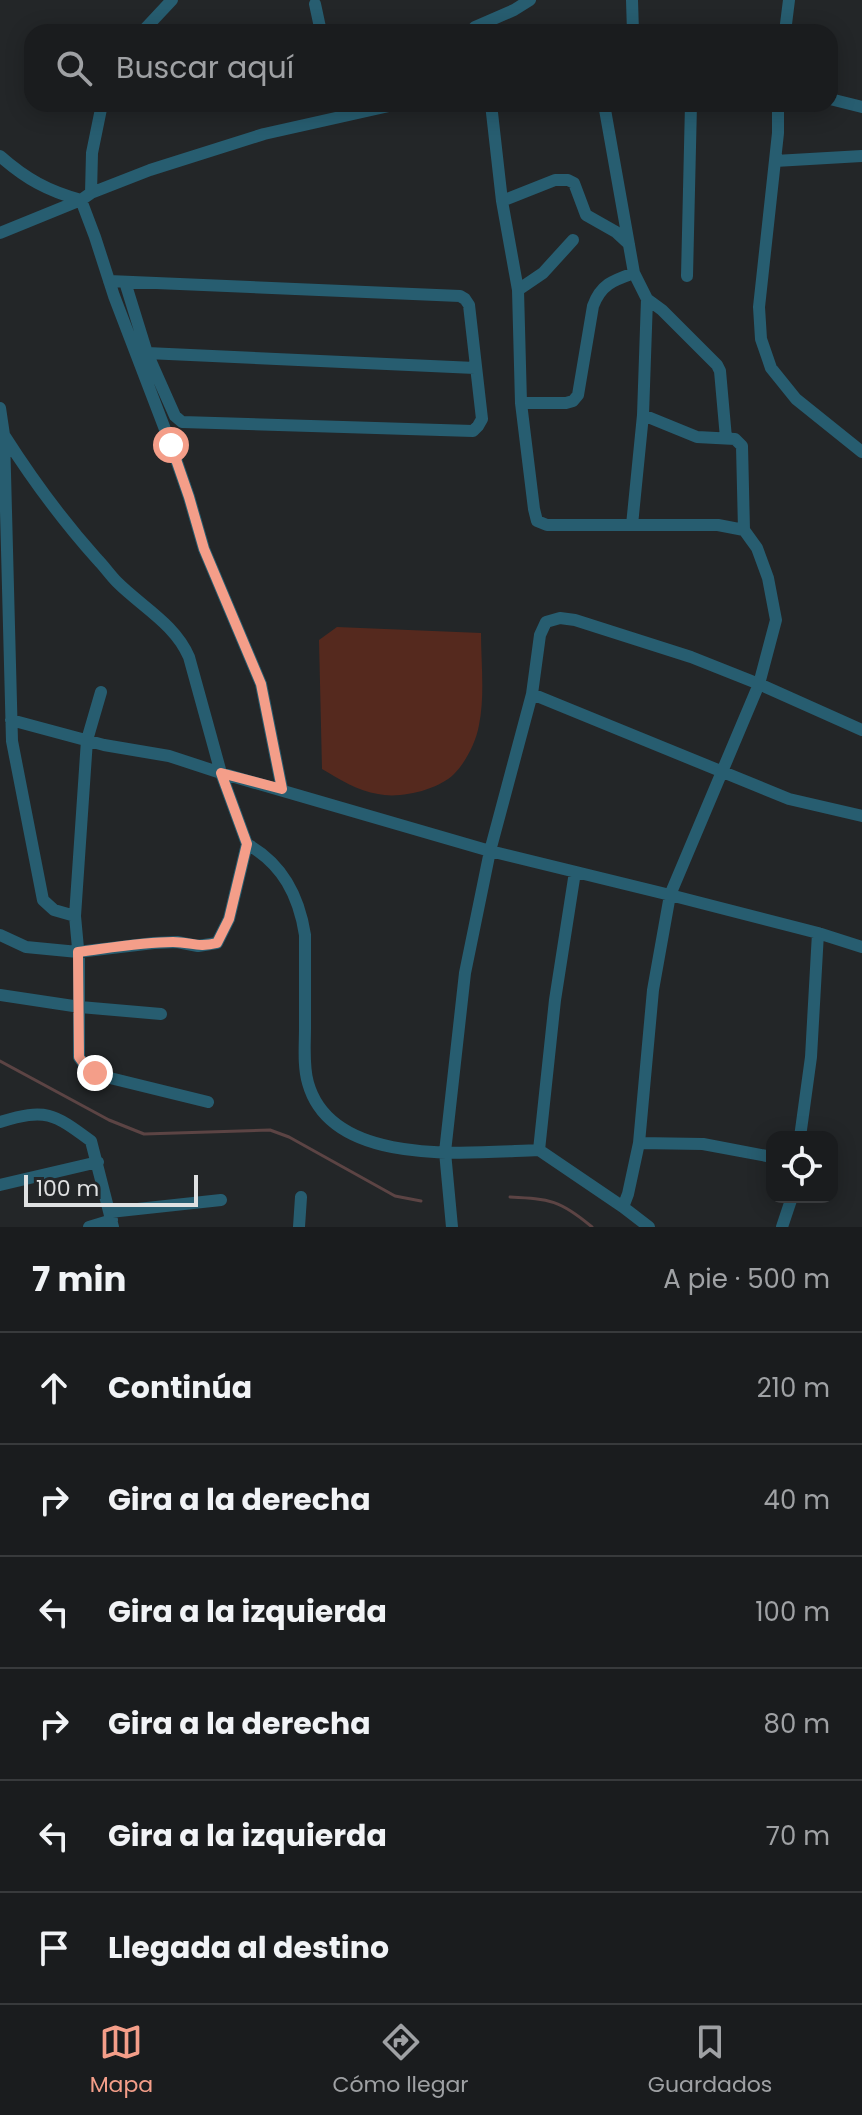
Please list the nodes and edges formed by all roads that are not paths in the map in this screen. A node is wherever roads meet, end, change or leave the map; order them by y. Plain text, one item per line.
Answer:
1 (172, 0) edge
2 (530, 0) edge
3 (632, 0) edge
4 (789, 0) edge
5 (315, 4) dead end
6 (150, 24) edge
7 (319, 24) edge
8 (482, 24) edge
9 (633, 24) edge
10 (786, 24) edge
11 (838, 101) edge
12 (862, 107) edge
13 (100, 112) edge
14 (339, 112) edge
15 (365, 112) edge
16 (492, 112) edge
17 (605, 112) edge
18 (691, 112) edge
19 (778, 112) edge
20 (340, 118) junction
21 (0, 156) edge
22 (862, 156) edge
23 (775, 161) junction
24 (86, 196) junction
25 (502, 201) junction
26 (0, 233) edge
27 (573, 240) dead end
28 (629, 244) junction
29 (634, 273) junction
30 (687, 276) dead end
31 (109, 281) junction
32 (125, 282) junction
33 (518, 290) junction
34 (647, 299) junction
35 (147, 353) junction
36 (475, 368) junction
37 (521, 403) junction
38 (0, 408) edge
39 (643, 415) junction
40 (2, 435) edge
41 (726, 438) junction
42 (862, 452) edge
43 (632, 525) junction
44 (744, 530) junction
45 (759, 684) junction
46 (101, 692) dead end
47 (532, 694) junction
48 (11, 720) junction
49 (862, 730) edge
50 (87, 740) junction
51 (721, 771) junction
52 (221, 773) junction
53 (282, 789) junction
54 (862, 816) edge
55 (247, 844) junction
56 (490, 851) junction
57 (575, 872) junction
58 (670, 895) junction
59 (75, 916) junction
60 (818, 933) junction
61 (0, 935) edge
62 (862, 947) edge
63 (78, 952) junction
64 (0, 995) edge
65 (80, 1007) junction
66 (161, 1014) dead end
67 (208, 1102) dead end
68 (0, 1122) edge
69 (801, 1131) edge
70 (639, 1143) junction
71 (539, 1150) junction
72 (445, 1152) junction
73 (766, 1156) edge
74 (98, 1162) junction
75 (0, 1185) edge
76 (301, 1197) dead end
77 (221, 1200) dead end
78 (790, 1203) edge
79 (623, 1207) junction
80 (112, 1220) edge
81 (89, 1227) edge
82 (299, 1227) edge
83 (452, 1227) edge
84 (649, 1227) edge
85 (782, 1227) edge

1 - 6 street
2 - 8 street
3 - 9 street
4 - 10 street
5 - 7 street
11 - 12 street
13 - 24 street
14 - 20 street
15 - 20 street
16 - 25 street
17 - 28 street
18 - 30 street
19 - 23 street
20 - 24 street
21 - 24 street
22 - 23 street
23 - 42 street
24 - 26 street
24 - 31 street
25 - 28 street
25 - 33 street
27 - 33 street
28 - 29 street
29 - 34 street
29 - 37 street
31 - 32 street
31 - 53 street
32 - 35 street
32 - 36 street
33 - 37 street
34 - 39 street
34 - 41 street
35 - 36 street
35 - 36 street
37 - 43 street
38 - 40 street
39 - 41 street
39 - 43 street
40 - 48 street
40 - 52 street
41 - 44 street
43 - 44 street
44 - 45 street
45 - 47 street
45 - 49 street
45 - 51 street
46 - 50 street
47 - 51 street
47 - 56 street
48 - 50 street
48 - 59 street
50 - 52 street
50 - 59 street
51 - 54 street
51 - 58 street
52 - 53 street
52 - 55 street
53 - 56 street
55 - 63 street
55 - 72 street
56 - 57 street
56 - 72 street
57 - 58 street
57 - 71 street
58 - 60 street
58 - 70 street
59 - 63 street
60 - 62 street
60 - 69 street
61 - 63 street
63 - 65 street
64 - 65 street
65 - 66 street
65 - 67 street
68 - 74 street
70 - 73 street
70 - 79 street
71 - 72 street
71 - 79 street
72 - 83 street
74 - 75 street
74 - 80 street
76 - 82 street
77 - 80 street
78 - 85 street
79 - 84 street
80 - 81 street

